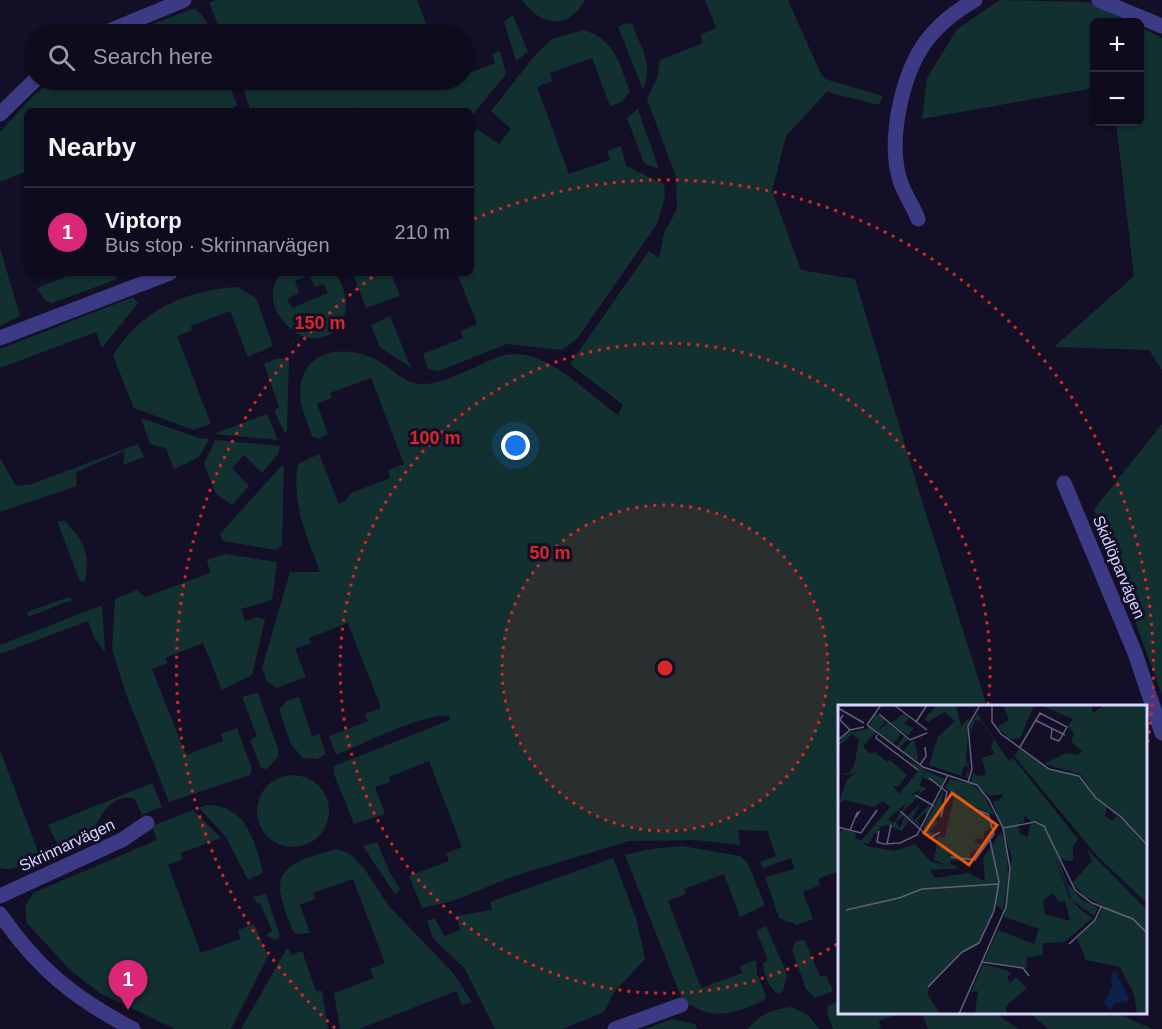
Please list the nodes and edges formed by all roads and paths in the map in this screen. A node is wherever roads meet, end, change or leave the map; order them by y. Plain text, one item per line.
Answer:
1 (184, 0) edge
2 (975, 0) edge
3 (1099, 0) edge
4 (126, 24) edge
5 (1162, 26) edge
6 (25, 90) edge
7 (0, 114) edge
8 (918, 219) dead end
9 (162, 276) edge
10 (0, 338) edge
11 (1064, 483) dead end
12 (1162, 733) edge
13 (147, 823) dead end
14 (0, 896) edge
15 (0, 914) edge
16 (681, 1005) dead end
17 (133, 1029) edge
18 (615, 1029) edge

1 - 4 street
2 - 8 street
3 - 5 street
6 - 7 street
9 - 10 street
11 - 12 street, Skidlöparvägen
13 - 14 street, Skrinnarvägen
15 - 17 street
16 - 18 street

